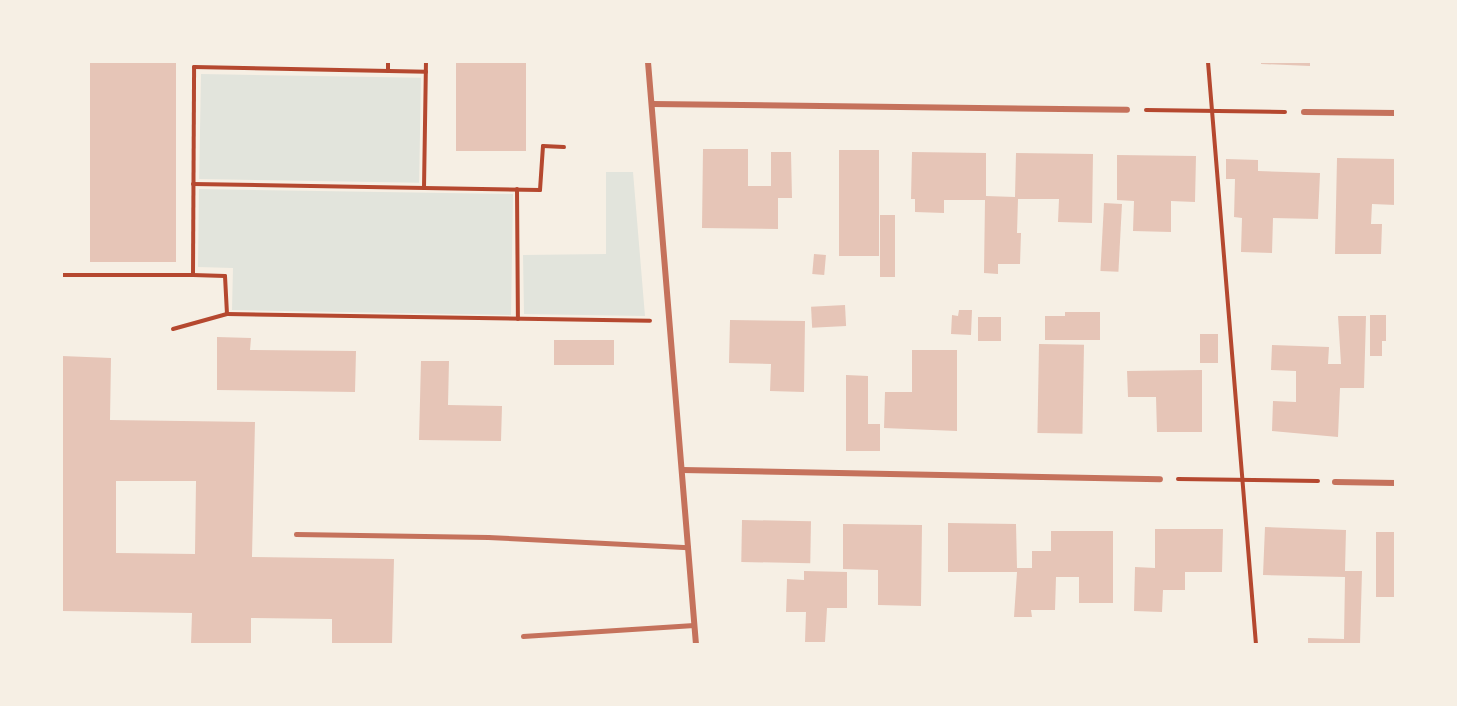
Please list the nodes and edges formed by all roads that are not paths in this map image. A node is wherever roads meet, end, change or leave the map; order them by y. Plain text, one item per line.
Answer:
1 (648, 62) edge
2 (652, 104) junction
3 (1127, 110) road end
4 (1304, 112) road end
5 (1395, 113) edge
6 (682, 470) junction
7 (1160, 479) road end
8 (1335, 482) road end
9 (1395, 483) edge
10 (296, 534) dead end
11 (688, 547) junction
12 (694, 626) junction
13 (522, 636) dead end
14 (696, 645) edge

1 - 2 street
2 - 3 street
2 - 6 street
4 - 5 street
6 - 7 street
6 - 11 street
8 - 9 street
10 - 11 lane
11 - 12 street
12 - 13 lane
12 - 14 street

